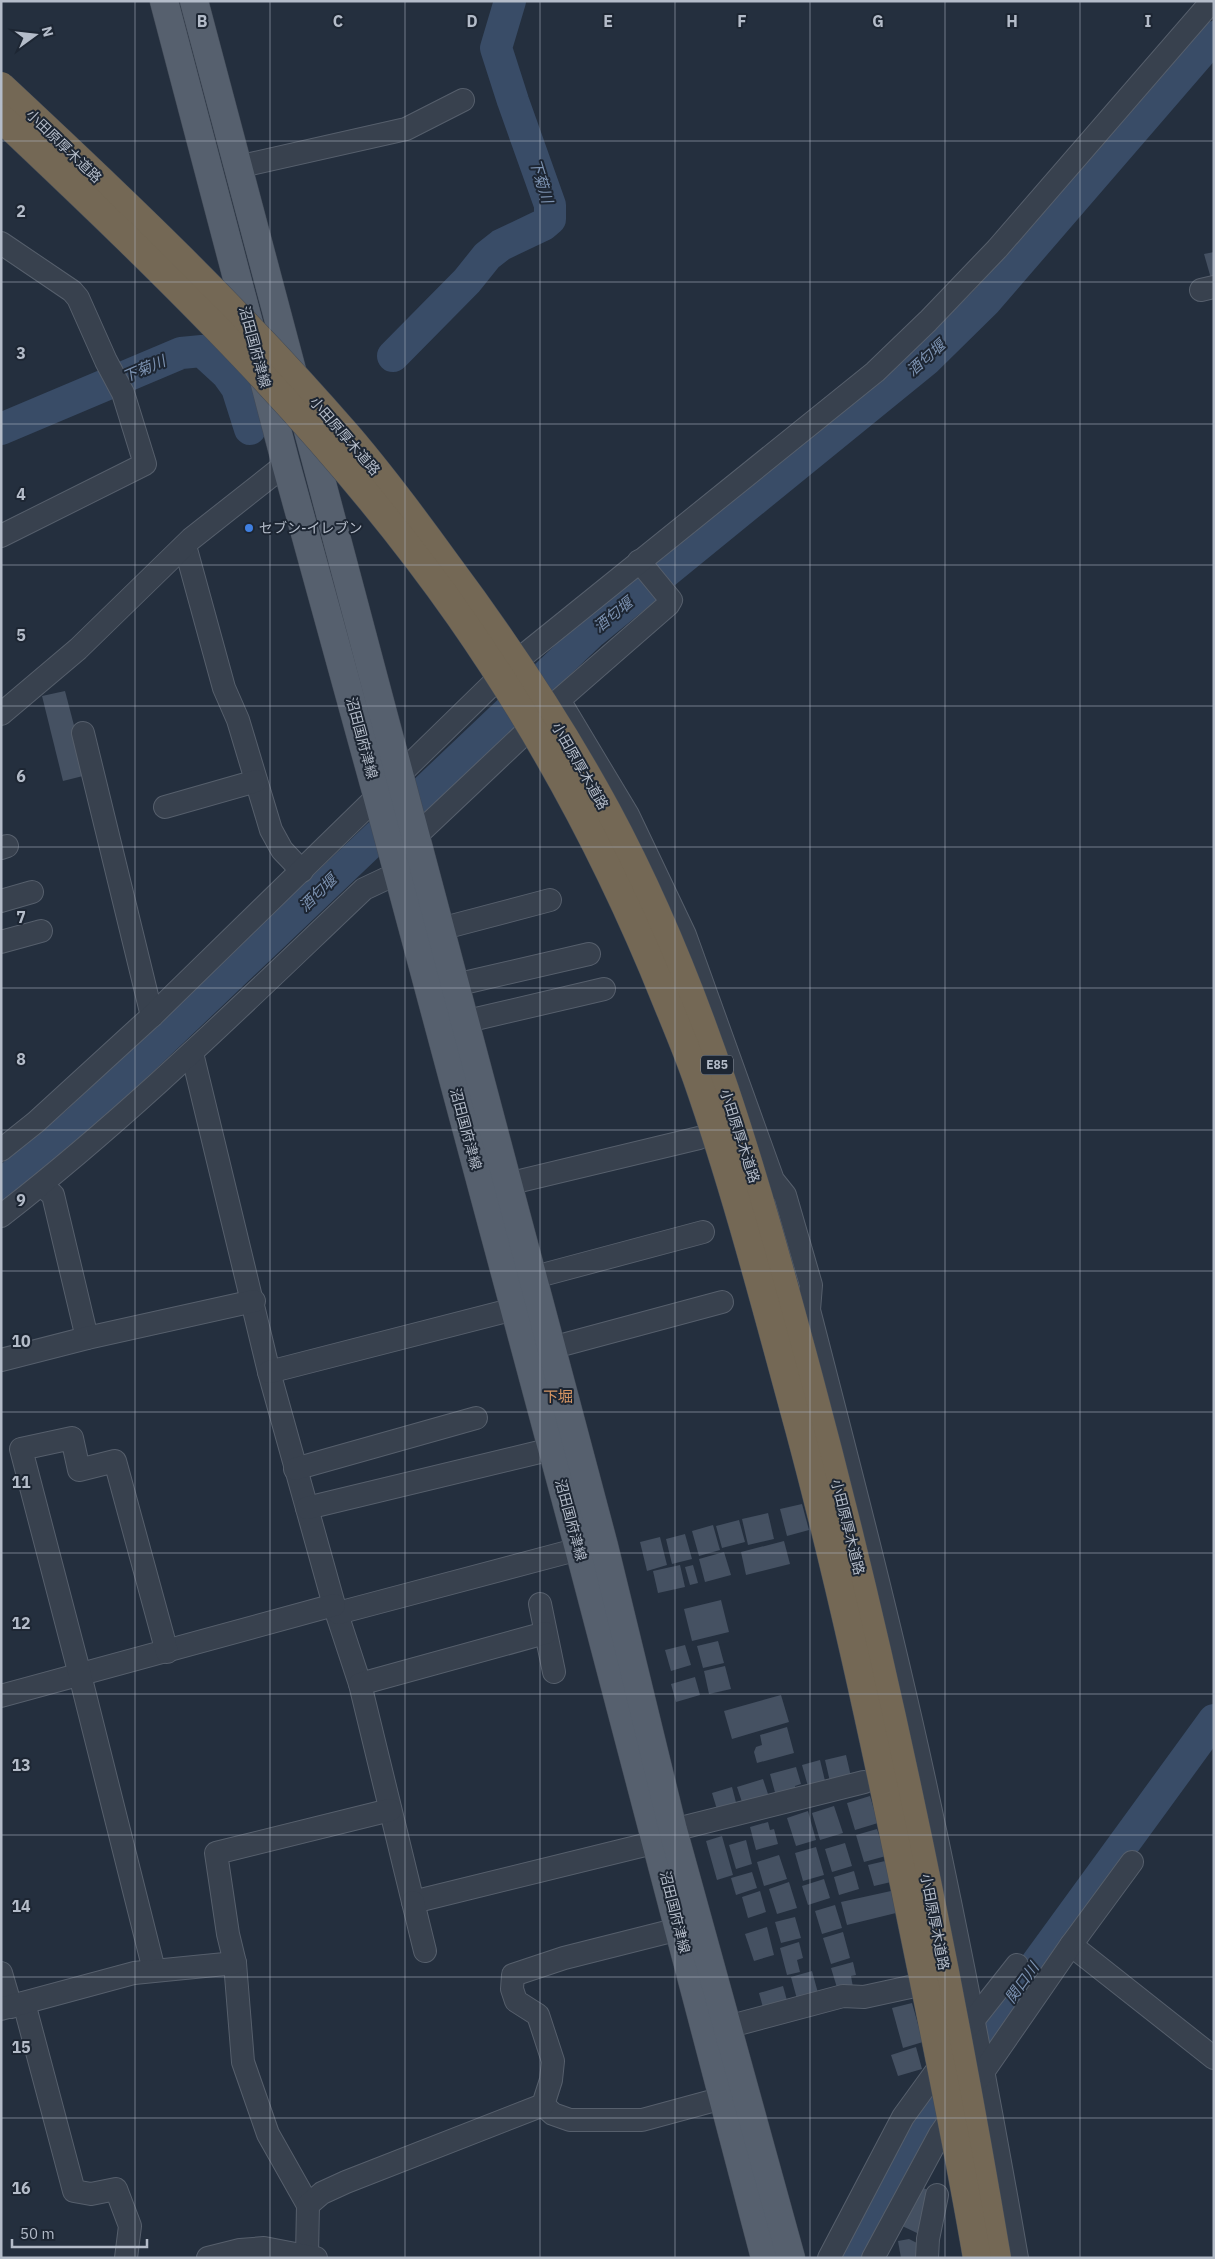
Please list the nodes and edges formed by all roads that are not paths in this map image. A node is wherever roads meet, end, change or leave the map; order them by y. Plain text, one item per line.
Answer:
1 (164, 1) edge
2 (194, 1) edge
3 (1212, 1) edge
4 (1, 86) edge
5 (463, 100) dead end
6 (1, 118) edge
7 (237, 167) junction
8 (1, 244) edge
9 (286, 464) junction
10 (1, 536) edge
11 (183, 548) junction
12 (639, 561) junction
13 (559, 700) junction
14 (1, 714) edge
15 (83, 733) dead end
16 (401, 778) junction
17 (256, 781) junction
18 (379, 801) junction
19 (165, 807) dead end
20 (414, 830) junction
21 (302, 871) junction
22 (398, 873) junction
23 (32, 892) dead end
24 (550, 900) dead end
25 (1, 901) edge
26 (440, 929) junction
27 (41, 931) dead end
28 (1, 942) edge
29 (590, 954) dead end
30 (455, 985) junction
31 (604, 989) dead end
32 (152, 1016) junction
33 (464, 1022) junction
34 (192, 1053) junction
35 (699, 1138) dead end
36 (1, 1150) edge
37 (507, 1184) junction
38 (41, 1186) junction
39 (1, 1216) edge
40 (703, 1232) dead end
41 (531, 1278) junction
42 (254, 1301) junction
43 (722, 1302) dead end
44 (514, 1309) junction
45 (87, 1338) junction
46 (551, 1348) junction
47 (1, 1360) edge
48 (269, 1372) junction
49 (476, 1418) dead end
50 (552, 1449) junction
51 (295, 1469) junction
52 (307, 1508) junction
53 (579, 1549) junction
54 (540, 1604) dead end
55 (336, 1609) junction
56 (545, 1633) junction
57 (167, 1652) junction
58 (554, 1672) dead end
59 (80, 1675) junction
60 (360, 1684) junction
61 (1, 1696) edge
62 (864, 1782) dead end
63 (390, 1810) junction
64 (665, 1836) junction
65 (1132, 1862) dead end
66 (413, 1902) junction
67 (679, 1929) junction
68 (1071, 1945) junction
69 (425, 1952) dead end
70 (235, 1963) junction
71 (1018, 1965) dead end
72 (154, 1970) junction
73 (1, 1973) edge
74 (910, 1987) dead end
75 (12, 2006) edge
76 (974, 2022) junction
77 (727, 2027) junction
78 (1214, 2058) edge
79 (984, 2070) junction
80 (723, 2098) junction
81 (543, 2104) junction
82 (937, 2196) dead end
83 (308, 2205) junction
84 (311, 2257) edge
85 (126, 2258) edge
86 (208, 2258) edge
87 (765, 2258) edge
88 (791, 2258) edge
89 (829, 2258) edge
90 (873, 2258) edge
91 (927, 2258) edge
92 (977, 2258) edge
93 (997, 2258) edge
94 (1017, 2258) edge

1 - 9 main road, 沼田国府津線
2 - 7 main road, 沼田国府津線
3 - 12 street
4 - 93 highway, 小田原厚木道路 / E85, bridge
5 - 7 street
6 - 92 highway, 小田原厚木道路 / E85, bridge
7 - 16 main road, 沼田国府津線
8 - 10 street
9 - 11 street
9 - 18 main road, 沼田国府津線
11 - 14 street
11 - 17 street
12 - 13 street
12 - 16 street
13 - 20 street
13 - 76 street
15 - 32 street
16 - 18 street
16 - 20 main road, 沼田国府津線
17 - 19 street
17 - 21 street
18 - 21 street
18 - 22 main road, 沼田国府津線
20 - 26 main road, 沼田国府津線
21 - 32 street
22 - 34 street
22 - 44 main road, 沼田国府津線
23 - 25 street
24 - 26 street
26 - 30 main road, 沼田国府津線
27 - 28 street
29 - 30 street
30 - 33 main road, 沼田国府津線
31 - 33 street
32 - 36 street
33 - 37 main road, 沼田国府津線
34 - 38 street
34 - 42 street
35 - 37 street
37 - 41 main road, 沼田国府津線
38 - 39 street
38 - 45 street
40 - 41 street
41 - 46 main road, 沼田国府津線
42 - 45 street
42 - 48 street
43 - 46 street
44 - 48 street
44 - 50 main road, 沼田国府津線
45 - 47 street
46 - 64 main road, 沼田国府津線
48 - 51 street
49 - 51 street
50 - 52 street
50 - 53 main road, 沼田国府津線
51 - 52 street
52 - 55 street
53 - 55 street
53 - 64 main road, 沼田国府津線
54 - 56 street
55 - 57 street
55 - 60 street
56 - 58 street
56 - 60 street
57 - 59 street
57 - 59 street
59 - 61 street
59 - 72 street
60 - 63 street
62 - 64 street
63 - 66 street
63 - 70 street
64 - 66 street
64 - 67 main road, 沼田国府津線
64 - 77 main road, 沼田国府津線
65 - 68 street
66 - 69 street
67 - 80 main road, 沼田国府津線
67 - 81 street
68 - 78 street
68 - 79 street
70 - 72 street
70 - 83 street
71 - 76 street
72 - 75 street
73 - 75 street
74 - 77 street
75 - 85 street
76 - 79 street
76 - 89 street
77 - 88 main road, 沼田国府津線
79 - 90 street
79 - 94 street
80 - 81 street
80 - 87 main road, 沼田国府津線
81 - 83 street
82 - 91 street
83 - 84 street
84 - 86 street

